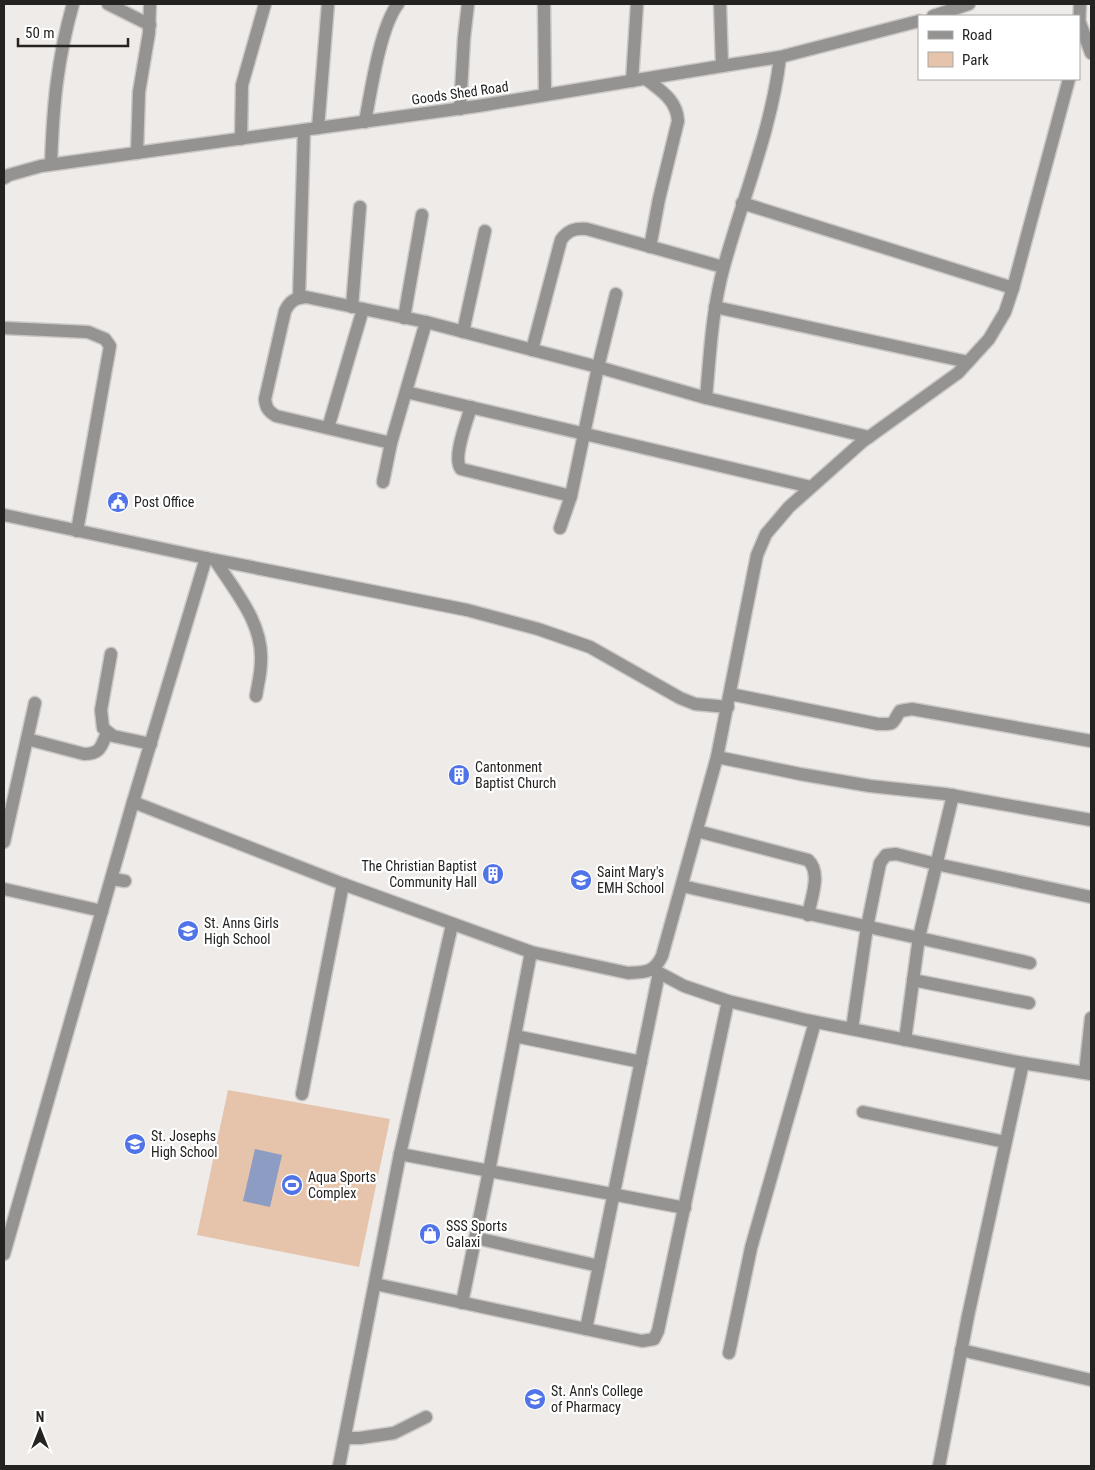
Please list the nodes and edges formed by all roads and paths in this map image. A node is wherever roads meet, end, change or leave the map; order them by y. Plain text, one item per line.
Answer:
1 (73, 4) edge
2 (108, 4) edge
3 (150, 4) edge
4 (265, 4) edge
5 (328, 4) edge
6 (398, 4) edge
7 (468, 4) edge
8 (544, 4) edge
9 (637, 4) edge
10 (720, 4) edge
11 (969, 4) edge
12 (936, 15) edge
13 (918, 21) edge
14 (150, 25) junction
15 (1080, 28) edge
16 (1091, 53) edge
17 (780, 57) junction
18 (722, 66) junction
19 (646, 79) junction
20 (1069, 80) edge
21 (632, 81) junction
22 (545, 95) junction
23 (460, 109) junction
24 (365, 122) junction
25 (318, 128) junction
26 (304, 130) junction
27 (241, 139) junction
28 (137, 153) junction
29 (51, 164) junction
30 (4, 178) edge
31 (742, 203) junction
32 (360, 207) dead end
33 (422, 215) dead end
34 (485, 231) dead end
35 (650, 247) junction
36 (723, 267) junction
37 (1013, 288) junction
38 (616, 294) dead end
39 (299, 298) junction
40 (715, 307) junction
41 (357, 308) junction
42 (404, 318) junction
43 (426, 322) junction
44 (4, 328) edge
45 (463, 332) junction
46 (532, 350) junction
47 (968, 362) junction
48 (598, 367) junction
49 (406, 392) junction
50 (706, 398) junction
51 (471, 408) junction
52 (328, 428) junction
53 (584, 434) junction
54 (869, 437) junction
55 (391, 443) junction
56 (383, 482) dead end
57 (812, 487) junction
58 (571, 496) junction
59 (4, 515) edge
60 (560, 528) dead end
61 (77, 531) junction
62 (210, 559) junction
63 (111, 654) dead end
64 (730, 694) junction
65 (256, 696) dead end
66 (35, 702) dead end
67 (728, 707) junction
68 (107, 733) junction
69 (27, 739) junction
70 (1091, 740) edge
71 (151, 744) junction
72 (717, 757) junction
73 (953, 795) junction
74 (133, 802) junction
75 (1091, 820) edge
76 (698, 830) junction
77 (4, 842) edge
78 (936, 864) junction
79 (112, 879) junction
80 (125, 882) dead end
81 (343, 884) junction
82 (682, 886) junction
83 (4, 889) edge
84 (1091, 897) edge
85 (102, 911) junction
86 (808, 915) junction
87 (452, 925) junction
88 (867, 927) junction
89 (919, 937) junction
90 (531, 952) junction
91 (1030, 963) dead end
92 (656, 971) junction
93 (913, 980) junction
94 (728, 1001) junction
95 (1029, 1003) dead end
96 (1091, 1018) edge
97 (815, 1022) junction
98 (852, 1029) junction
99 (515, 1036) junction
100 (905, 1040) junction
101 (641, 1062) junction
102 (1023, 1063) junction
103 (1088, 1074) edge
104 (302, 1094) dead end
105 (864, 1112) dead end
106 (1005, 1142) junction
107 (400, 1154) junction
108 (489, 1171) junction
109 (613, 1195) junction
110 (685, 1208) junction
111 (476, 1238) junction
112 (4, 1254) edge
113 (599, 1266) junction
114 (375, 1284) junction
115 (462, 1303) junction
116 (586, 1329) junction
117 (962, 1350) junction
118 (730, 1353) dead end
119 (1091, 1380) edge
120 (426, 1417) dead end
121 (345, 1438) junction
122 (339, 1466) edge
123 (941, 1466) edge

1 - 29 street
2 - 14 street
3 - 14 street
4 - 27 street
5 - 25 street
6 - 24 street
7 - 23 street
8 - 22 street
9 - 21 street
10 - 18 street
11 - 12 street
13 - 17 street, Goods Shed Road
14 - 28 street
15 - 16 street
17 - 18 street, Goods Shed Road
17 - 31 street
18 - 19 street, Goods Shed Road
19 - 21 street, Goods Shed Road
19 - 35 street
20 - 37 street
21 - 22 street, Goods Shed Road
22 - 23 street, Goods Shed Road
23 - 24 street, Goods Shed Road
24 - 25 street, Goods Shed Road
25 - 26 street, Goods Shed Road
26 - 27 street, Goods Shed Road
26 - 39 street
27 - 28 street, Goods Shed Road
28 - 29 street, Goods Shed Road
29 - 30 street, Goods Shed Road
31 - 36 street
31 - 37 street
32 - 41 street
33 - 42 street
34 - 45 street
35 - 36 street
35 - 46 street
36 - 40 street
37 - 47 street
38 - 48 street
39 - 41 street
39 - 52 street
40 - 47 street
40 - 50 street
41 - 42 street
41 - 52 street
42 - 43 street
43 - 45 street
43 - 49 street
44 - 61 street
45 - 46 street
46 - 48 street
47 - 54 street
48 - 50 street
48 - 53 street
49 - 51 street
49 - 55 street
50 - 54 street
51 - 53 street
51 - 58 street
52 - 55 street
53 - 57 street
53 - 58 street
54 - 57 street
55 - 56 street
57 - 64 street
58 - 60 street
59 - 61 street
61 - 62 street
62 - 65 street
62 - 67 street
62 - 71 street
63 - 68 street
64 - 67 street
64 - 70 street
66 - 69 street
67 - 72 street
68 - 69 street
68 - 71 street
69 - 77 street
71 - 74 street
72 - 73 street
72 - 76 street
73 - 75 street
73 - 78 street
74 - 79 street
74 - 81 street
76 - 82 street
76 - 86 street
78 - 84 street
78 - 88 street
78 - 89 street
79 - 80 street
79 - 85 street
81 - 87 street
81 - 104 street
82 - 86 street
82 - 92 street
83 - 85 street
85 - 112 street
86 - 88 street
87 - 90 street
87 - 107 street
88 - 89 street
88 - 98 street
89 - 91 street
89 - 93 street
90 - 92 street
90 - 99 street
92 - 94 street
92 - 101 street
93 - 95 street
93 - 100 street
94 - 97 street
94 - 110 street
96 - 103 street
97 - 98 street
97 - 118 street
98 - 100 street
99 - 101 street
99 - 108 street
100 - 102 street
101 - 109 street
102 - 103 street
102 - 106 street
105 - 106 street
106 - 117 street
107 - 108 street
107 - 114 street
108 - 109 street
108 - 111 street
109 - 110 street
109 - 113 street
110 - 116 street
111 - 113 street
111 - 115 street
113 - 116 street
114 - 115 street
114 - 121 street
115 - 116 street
117 - 119 street
117 - 123 street
120 - 121 street
121 - 122 street

